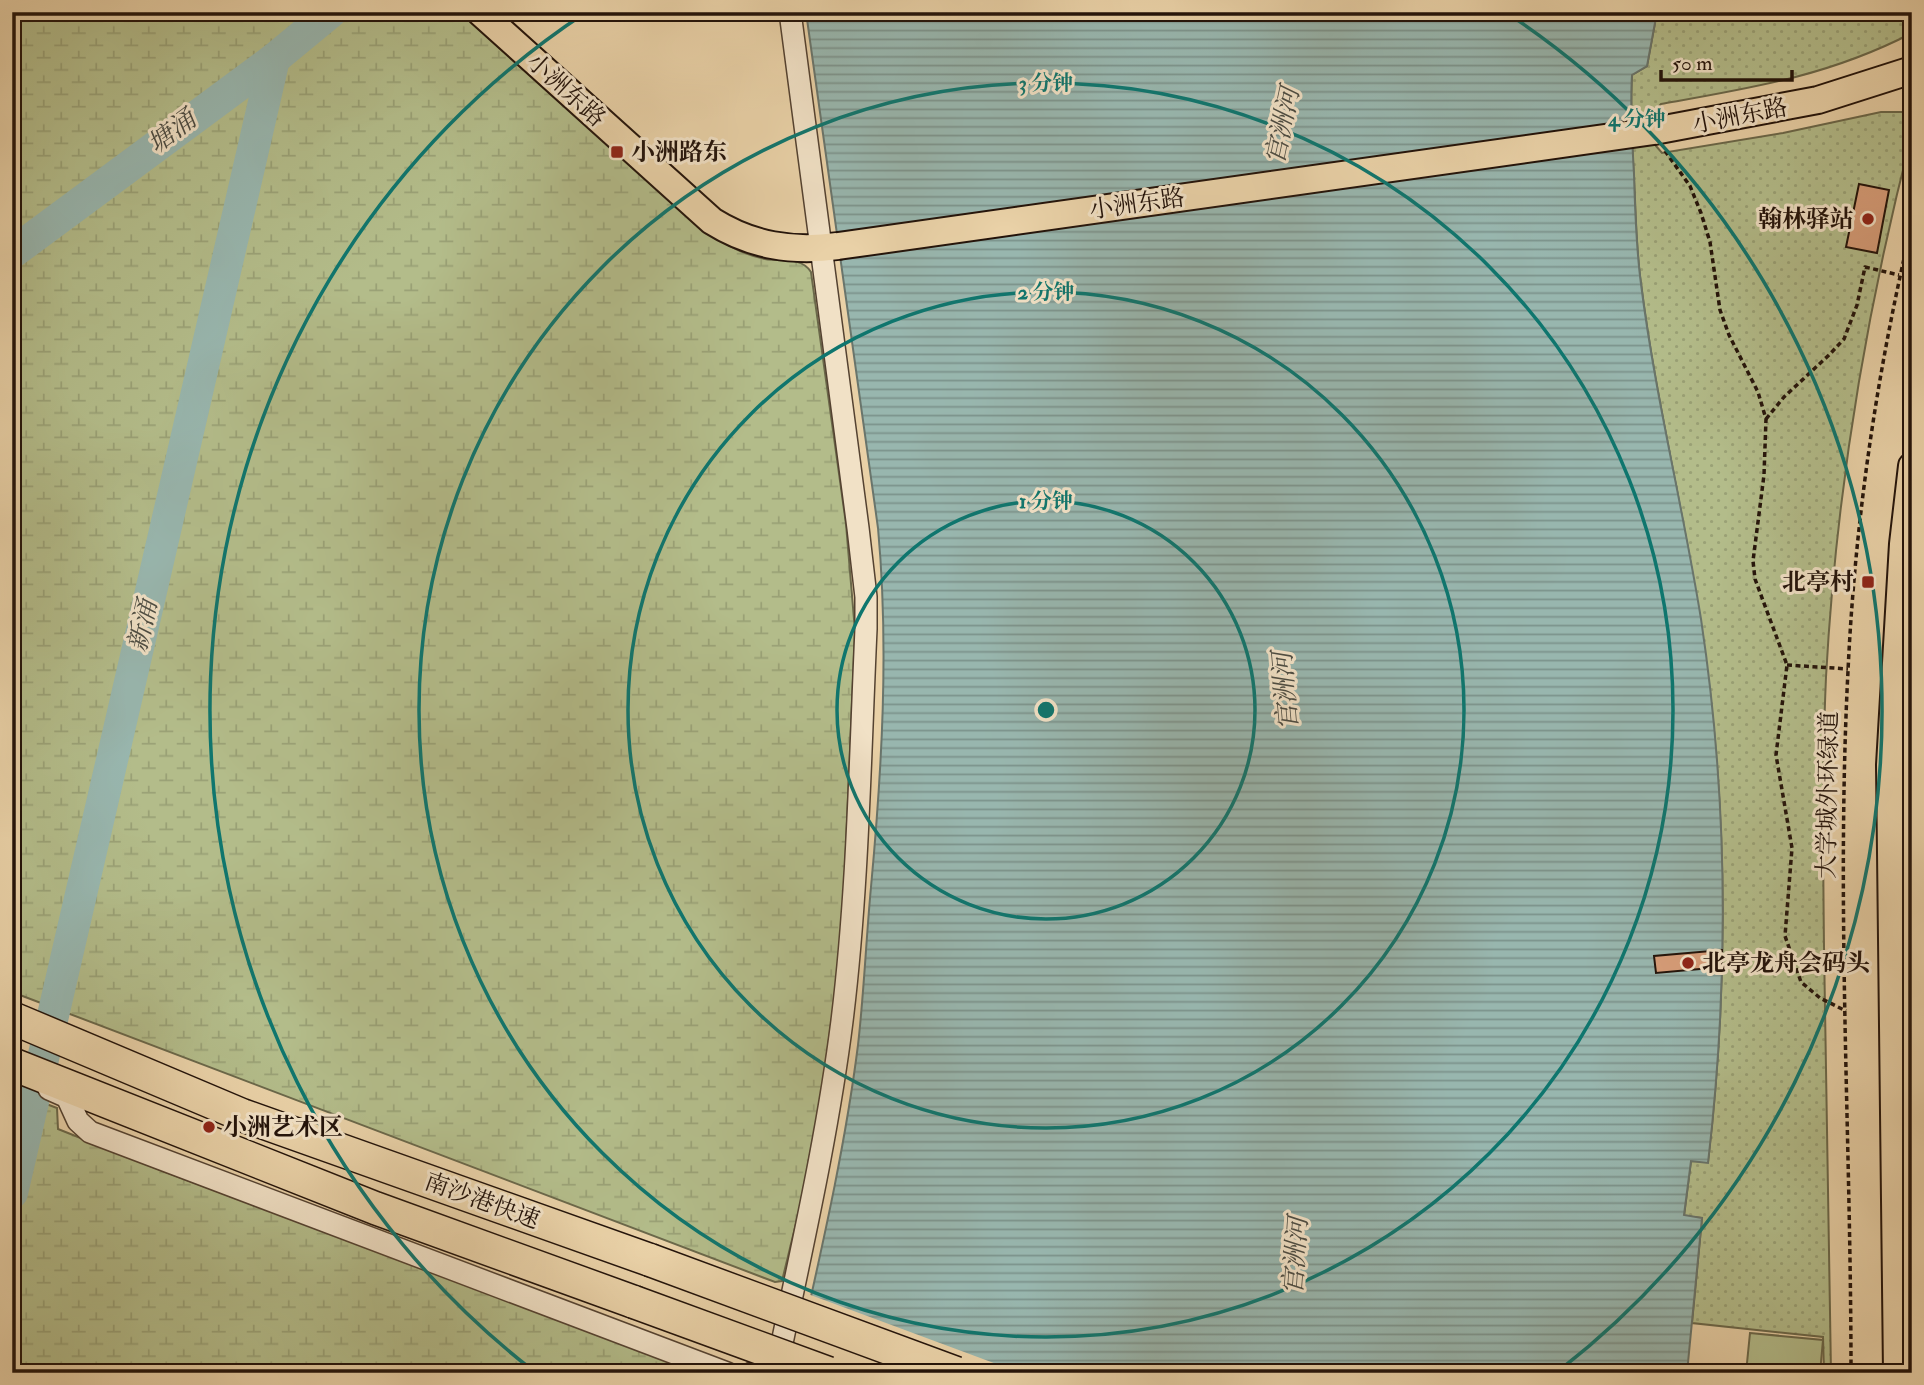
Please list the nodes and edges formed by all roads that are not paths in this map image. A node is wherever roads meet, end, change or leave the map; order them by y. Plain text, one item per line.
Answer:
1 (480, 12) edge
2 (790, 12) edge
3 (1912, 70) edge
4 (1872, 84) junction
5 (1912, 93) edge
6 (829, 247) junction
7 (1912, 466) edge
8 (12, 1018) edge
9 (16, 1073) edge
10 (776, 1372) edge
11 (727, 1373) edge
12 (752, 1373) edge
13 (828, 1373) edge
14 (956, 1373) edge
15 (1897, 1373) edge

1 - 6 main road, 小洲东路
2 - 6 street
3 - 4 main road, 小洲东路
4 - 5 main road, 小洲东路
4 - 6 main road, 小洲东路, bridge
6 - 10 street
7 - 15 main road
8 - 14 highway, 南沙港快速, bridge
9 - 11 street
9 - 13 highway, 南沙港快速, bridge
10 - 12 street

